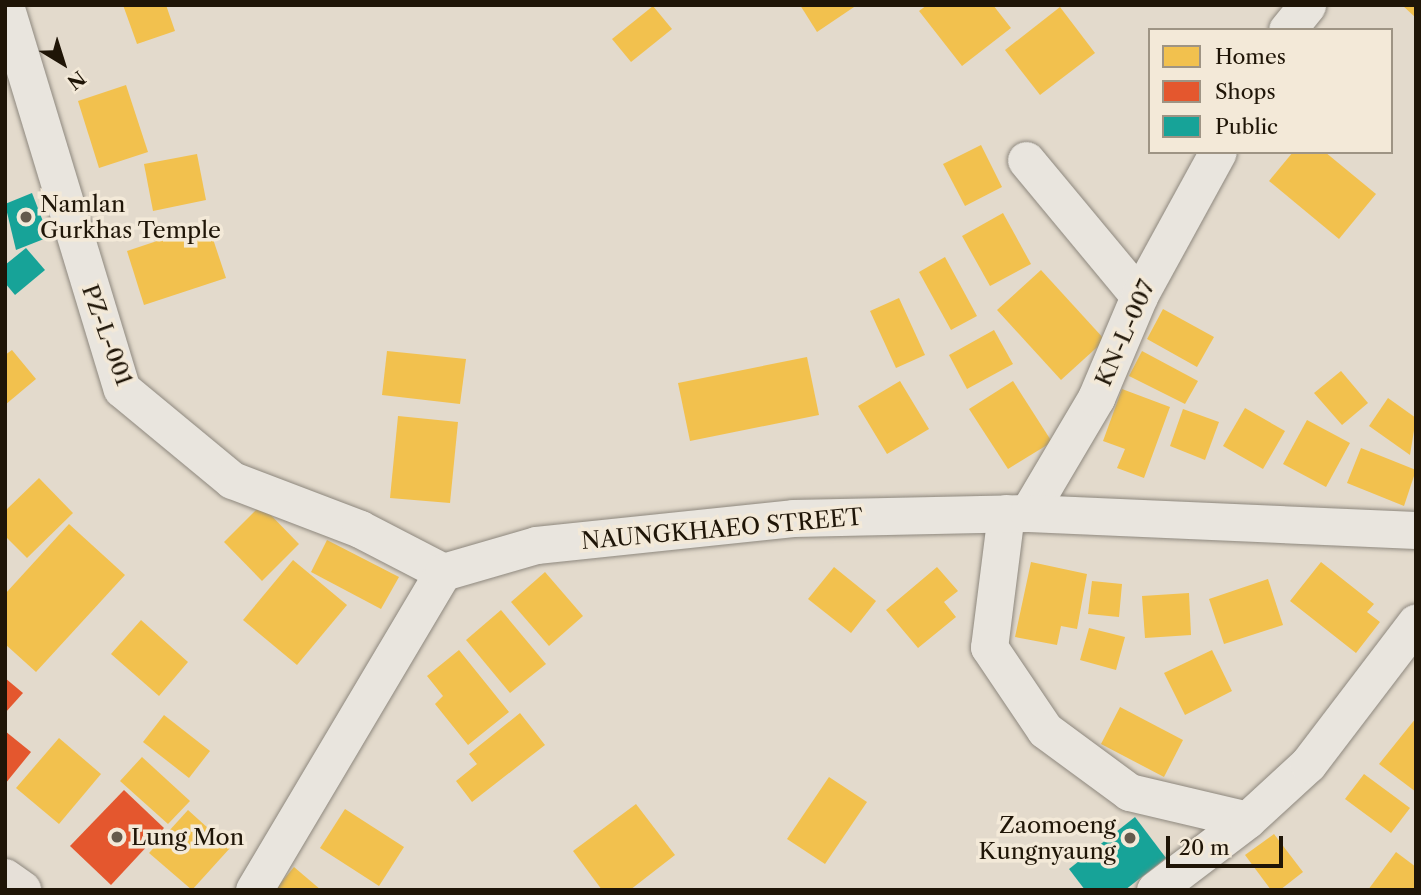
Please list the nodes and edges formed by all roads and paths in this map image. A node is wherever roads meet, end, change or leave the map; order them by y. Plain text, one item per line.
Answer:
1 (5, 5) edge
2 (1307, 5) edge
3 (1289, 28) edge
4 (1217, 154) edge
5 (1026, 160) dead end
6 (1139, 296) junction
7 (1017, 513) junction
8 (1416, 530) edge
9 (443, 572) junction
10 (1416, 622) edge
11 (1247, 820) junction
12 (5, 878) edge
13 (22, 890) edge
14 (254, 890) edge
15 (1155, 890) edge

1 - 9 street, PZ-L-001
2 - 3 street
4 - 6 street, KN-L-007
5 - 6 street
6 - 7 street, KN-L-007
7 - 8 street, NAUNGKHAEO STREET
7 - 9 street, NAUNGKHAEO STREET
7 - 11 street
9 - 14 street
10 - 11 street
11 - 15 street
12 - 13 highway

